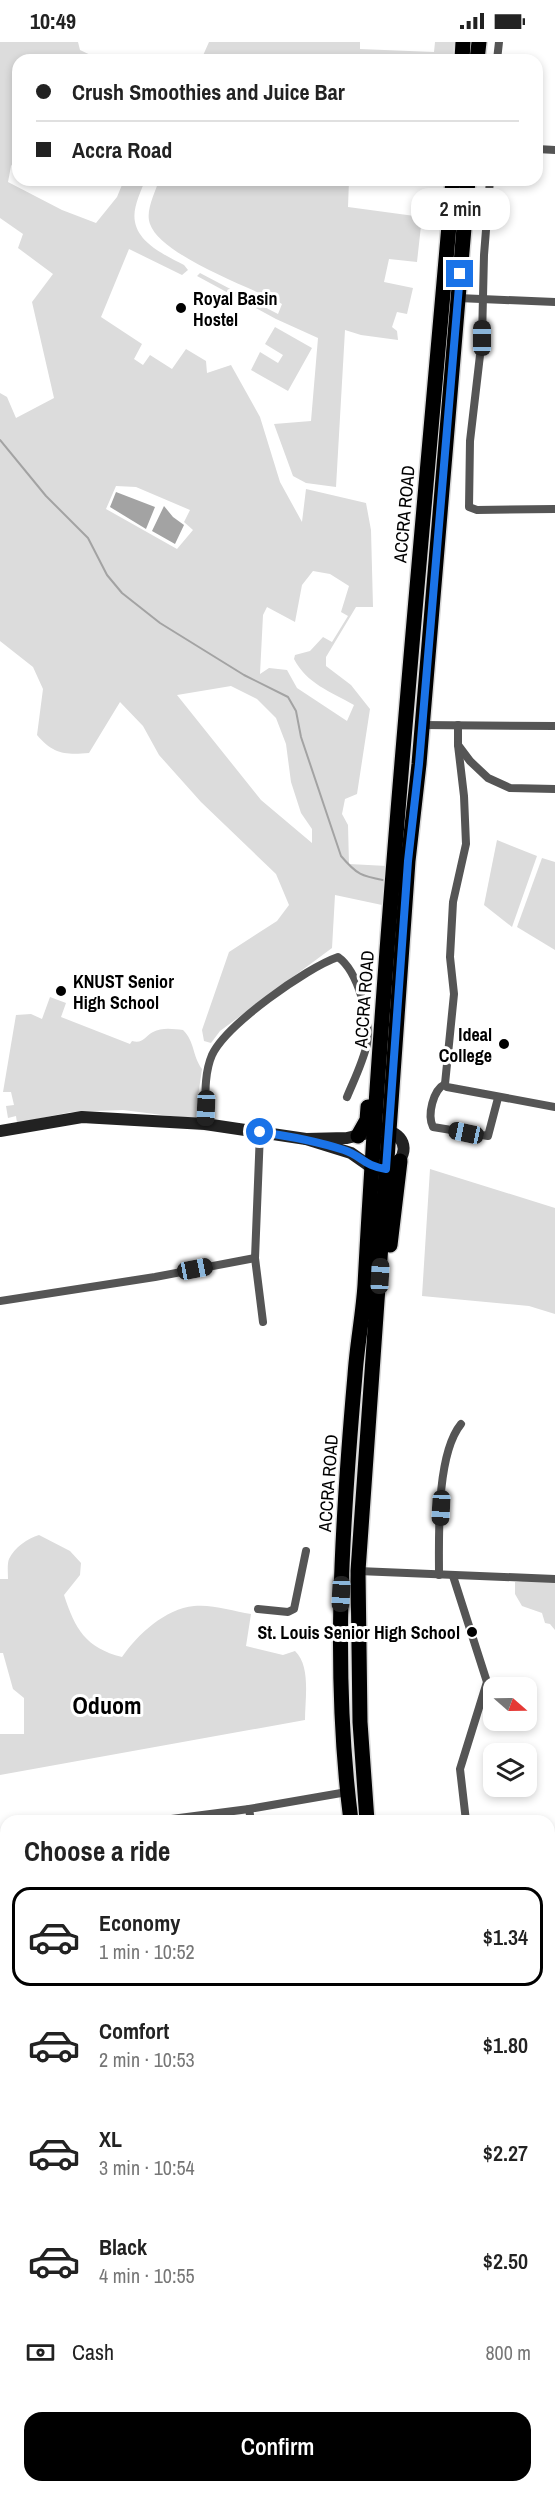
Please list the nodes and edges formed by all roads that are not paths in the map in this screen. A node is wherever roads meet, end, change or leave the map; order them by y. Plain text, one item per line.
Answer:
1 (452, 186) edge
2 (467, 186) edge
3 (490, 186) edge
4 (458, 297) junction
5 (482, 298) junction
6 (555, 302) edge
7 (555, 509) edge
8 (421, 725) junction
9 (459, 725) junction
10 (555, 726) edge
11 (458, 745) junction
12 (555, 789) edge
13 (381, 1034) junction
14 (445, 1084) junction
15 (347, 1097) dead end
16 (498, 1098) junction
17 (555, 1107) edge
18 (205, 1124) junction
19 (0, 1131) edge
20 (382, 1131) junction
21 (260, 1132) junction
22 (358, 1136) junction
23 (306, 1139) junction
24 (400, 1161) junction
25 (379, 1168) junction
26 (255, 1258) junction
27 (378, 1298) junction
28 (0, 1301) edge
29 (263, 1322) dead end
30 (461, 1424) dead end
31 (306, 1551) dead end
32 (358, 1570) junction
33 (439, 1575) junction
34 (453, 1576) junction
35 (555, 1579) edge
36 (258, 1608) dead end
37 (347, 1792) junction
38 (249, 1809) junction
39 (202, 1815) edge
40 (250, 1815) edge
41 (350, 1815) edge
42 (367, 1815) edge
43 (465, 1815) edge

1 - 13 highway, ACCRA ROAD
2 - 4 highway, ACCRA ROAD
3 - 5 street
4 - 5 street
4 - 8 highway, ACCRA ROAD
5 - 6 street
5 - 7 street
8 - 9 street
8 - 20 highway, ACCRA ROAD
9 - 10 street
9 - 11 street
11 - 12 street
11 - 14 street
13 - 20 highway, ACCRA ROAD
13 - 22 highway
14 - 16 street
14 - 16 street
15 - 18 street
16 - 17 street
18 - 19 street
18 - 21 street
20 - 22 street
20 - 24 street
20 - 25 highway, ACCRA ROAD
21 - 23 street
21 - 26 street
22 - 23 street
23 - 25 street
24 - 25 street
24 - 27 highway
25 - 27 highway, ACCRA ROAD
25 - 37 highway, ACCRA ROAD
26 - 28 street
26 - 29 street
27 - 32 highway, ACCRA ROAD
30 - 33 street
31 - 36 street
32 - 33 street
32 - 42 highway, ACCRA ROAD
33 - 34 street
34 - 35 street
34 - 43 street
37 - 38 street
37 - 41 highway, ACCRA ROAD
38 - 39 street
38 - 40 street

